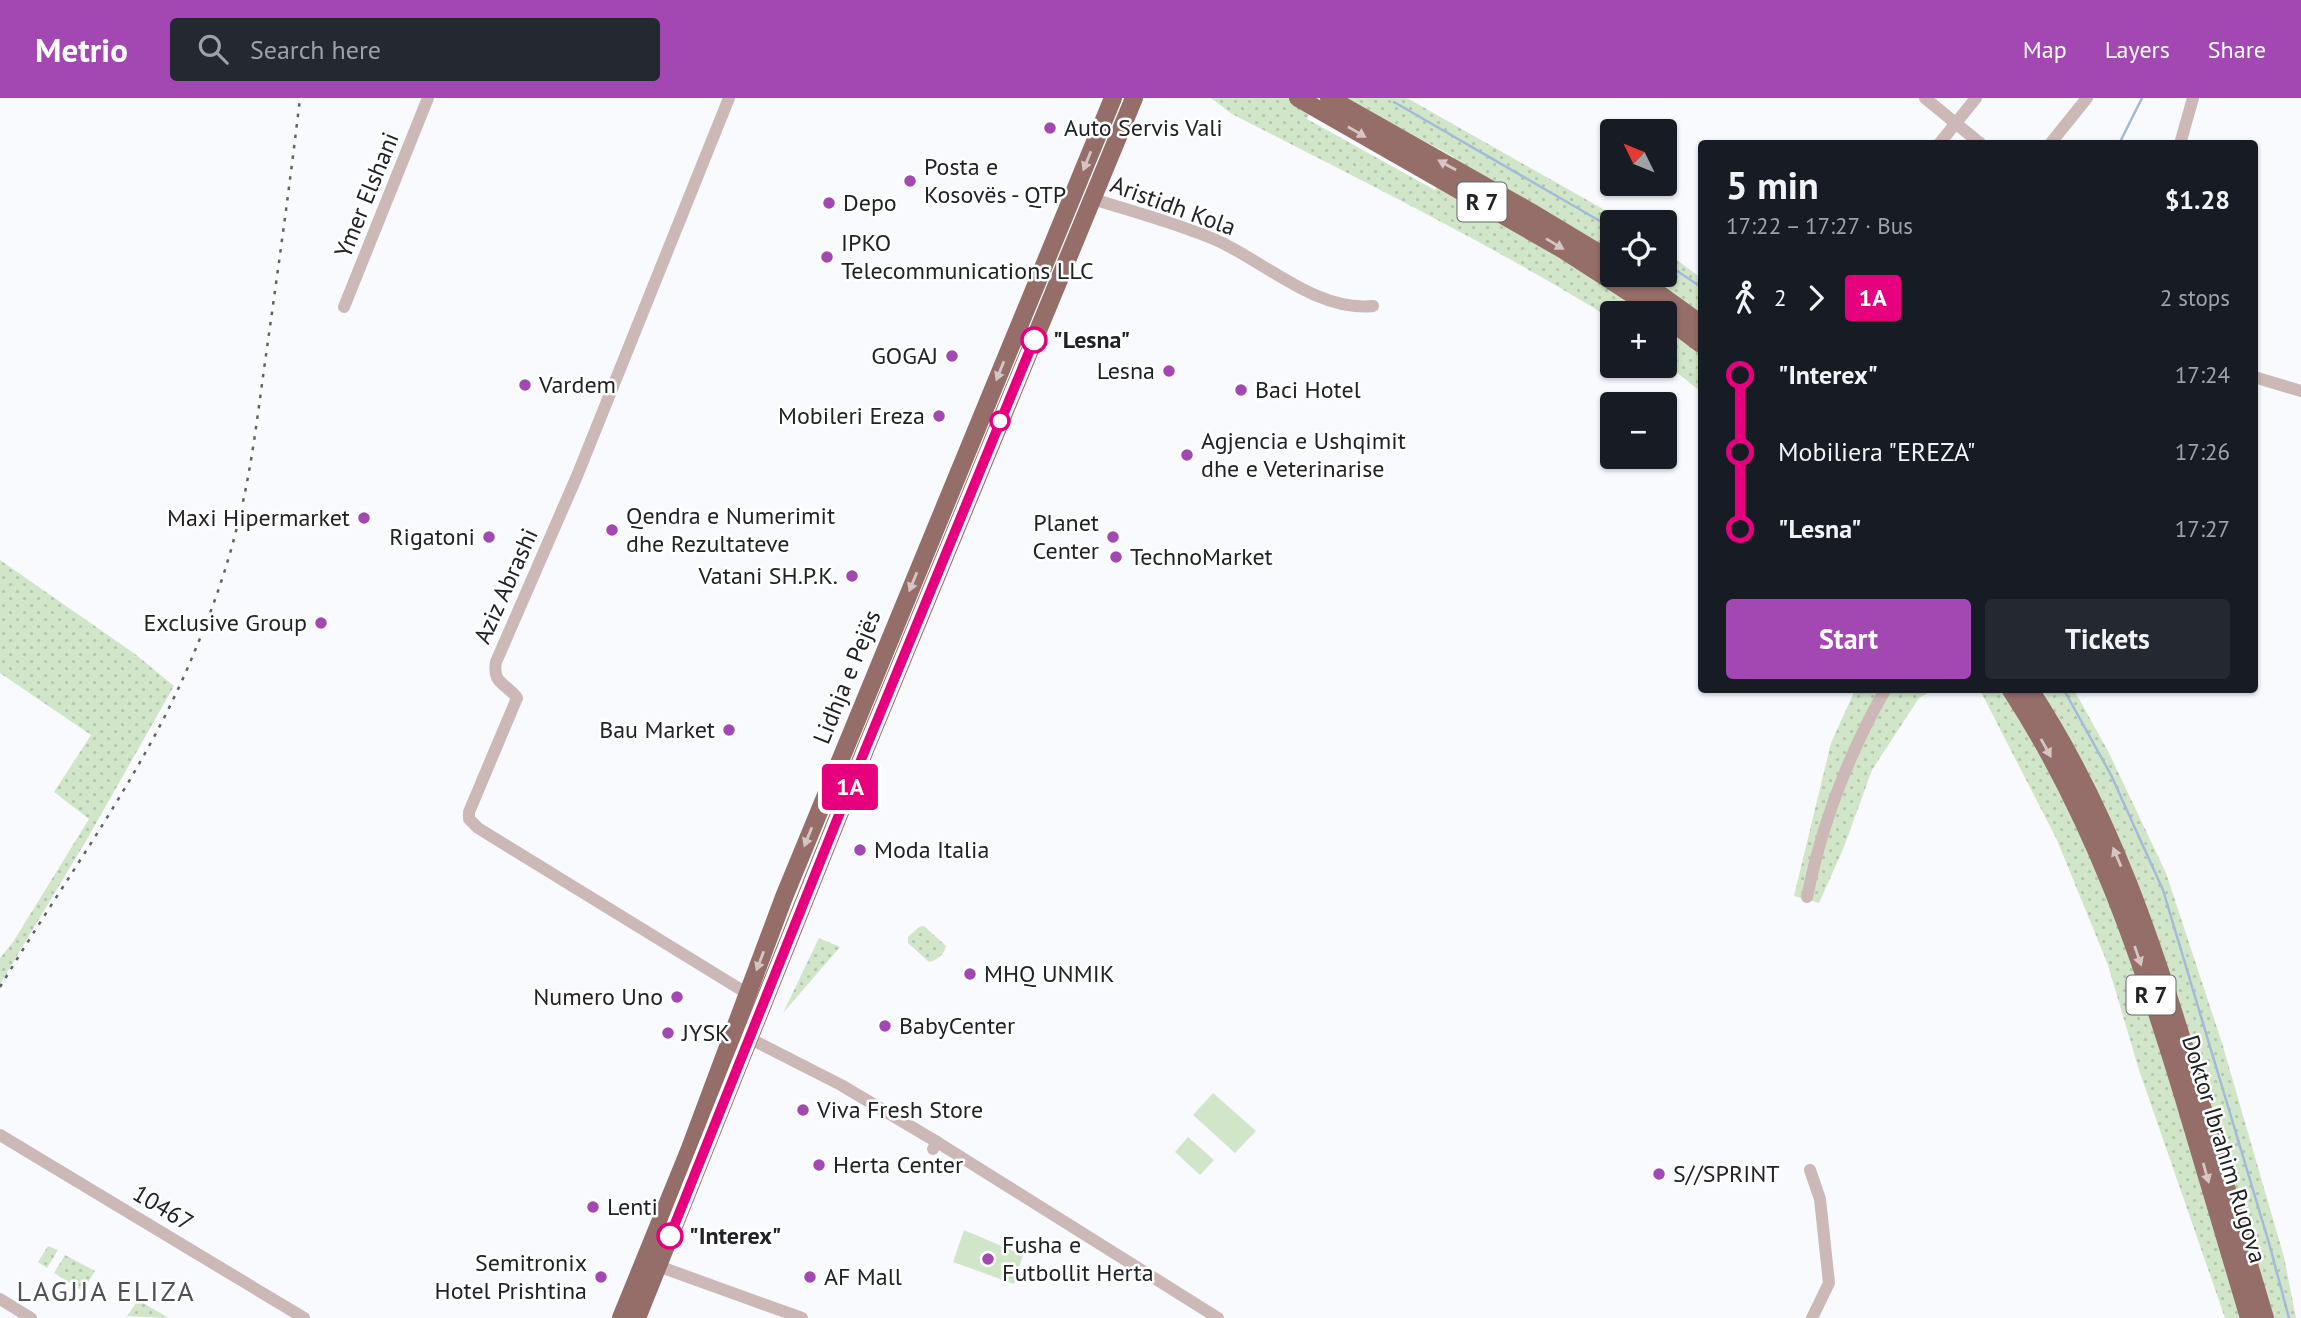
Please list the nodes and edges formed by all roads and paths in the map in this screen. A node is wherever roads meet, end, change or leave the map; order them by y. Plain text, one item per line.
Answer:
1 (428, 98) edge
2 (729, 98) edge
3 (1113, 98) edge
4 (1134, 98) edge
5 (1298, 98) edge
6 (1329, 98) edge
7 (1925, 98) edge
8 (1976, 98) edge
9 (2087, 98) edge
10 (2193, 98) edge
11 (1956, 123) junction
12 (1942, 140) edge
13 (1976, 140) edge
14 (2053, 140) edge
15 (2181, 140) edge
16 (1093, 199) junction
17 (1600, 254) edge
18 (1650, 287) edge
19 (1641, 301) edge
20 (1373, 306) dead end
21 (344, 307) dead end
22 (1698, 322) edge
23 (1677, 326) edge
24 (1698, 342) edge
25 (2258, 378) edge
26 (2301, 391) edge
27 (1883, 693) edge
28 (2013, 693) edge
29 (2032, 693) edge
30 (1807, 897) dead end
31 (748, 993) junction
32 (749, 1038) junction
33 (0, 1135) edge
34 (1810, 1170) dead end
35 (656, 1269) junction
36 (0, 1299) edge
37 (31, 1318) edge
38 (304, 1318) edge
39 (621, 1318) edge
40 (637, 1318) edge
41 (646, 1318) edge
42 (802, 1318) edge
43 (1218, 1318) edge
44 (1812, 1318) edge
45 (2249, 1318) edge
46 (2265, 1318) edge

1 - 21 street, Ymer Elshani
2 - 31 street, Aziz Abrashi
3 -> 31 highway, Lidhja e Pejës
4 - 16 highway, Lidhja e Pejës
5 -> 19 highway, R 7
17 -> 6 highway, R 7
7 - 11 street
8 - 11 street
9 - 14 street
10 - 15 street
11 - 12 street
11 - 13 street
16 - 20 street, Aristidh Kola
16 - 32 highway, Lidhja e Pejës
18 - 22 highway
23 - 24 highway, R 7
25 - 26 street
27 - 30 street
28 -> 45 highway, Doktor Ibrahim Rugova / R 7
46 -> 29 highway, Doktor Ibrahim Rugova / R 7
31 - 39 highway, Lidhja e Pejës
32 - 35 highway, Lidhja e Pejës
32 - 43 street
33 - 38 street, 10467
34 - 44 street
35 - 40 highway, Lidhja e Pejës
35 - 41 street, Lidhja e Pejës
35 - 42 street
36 - 37 street

